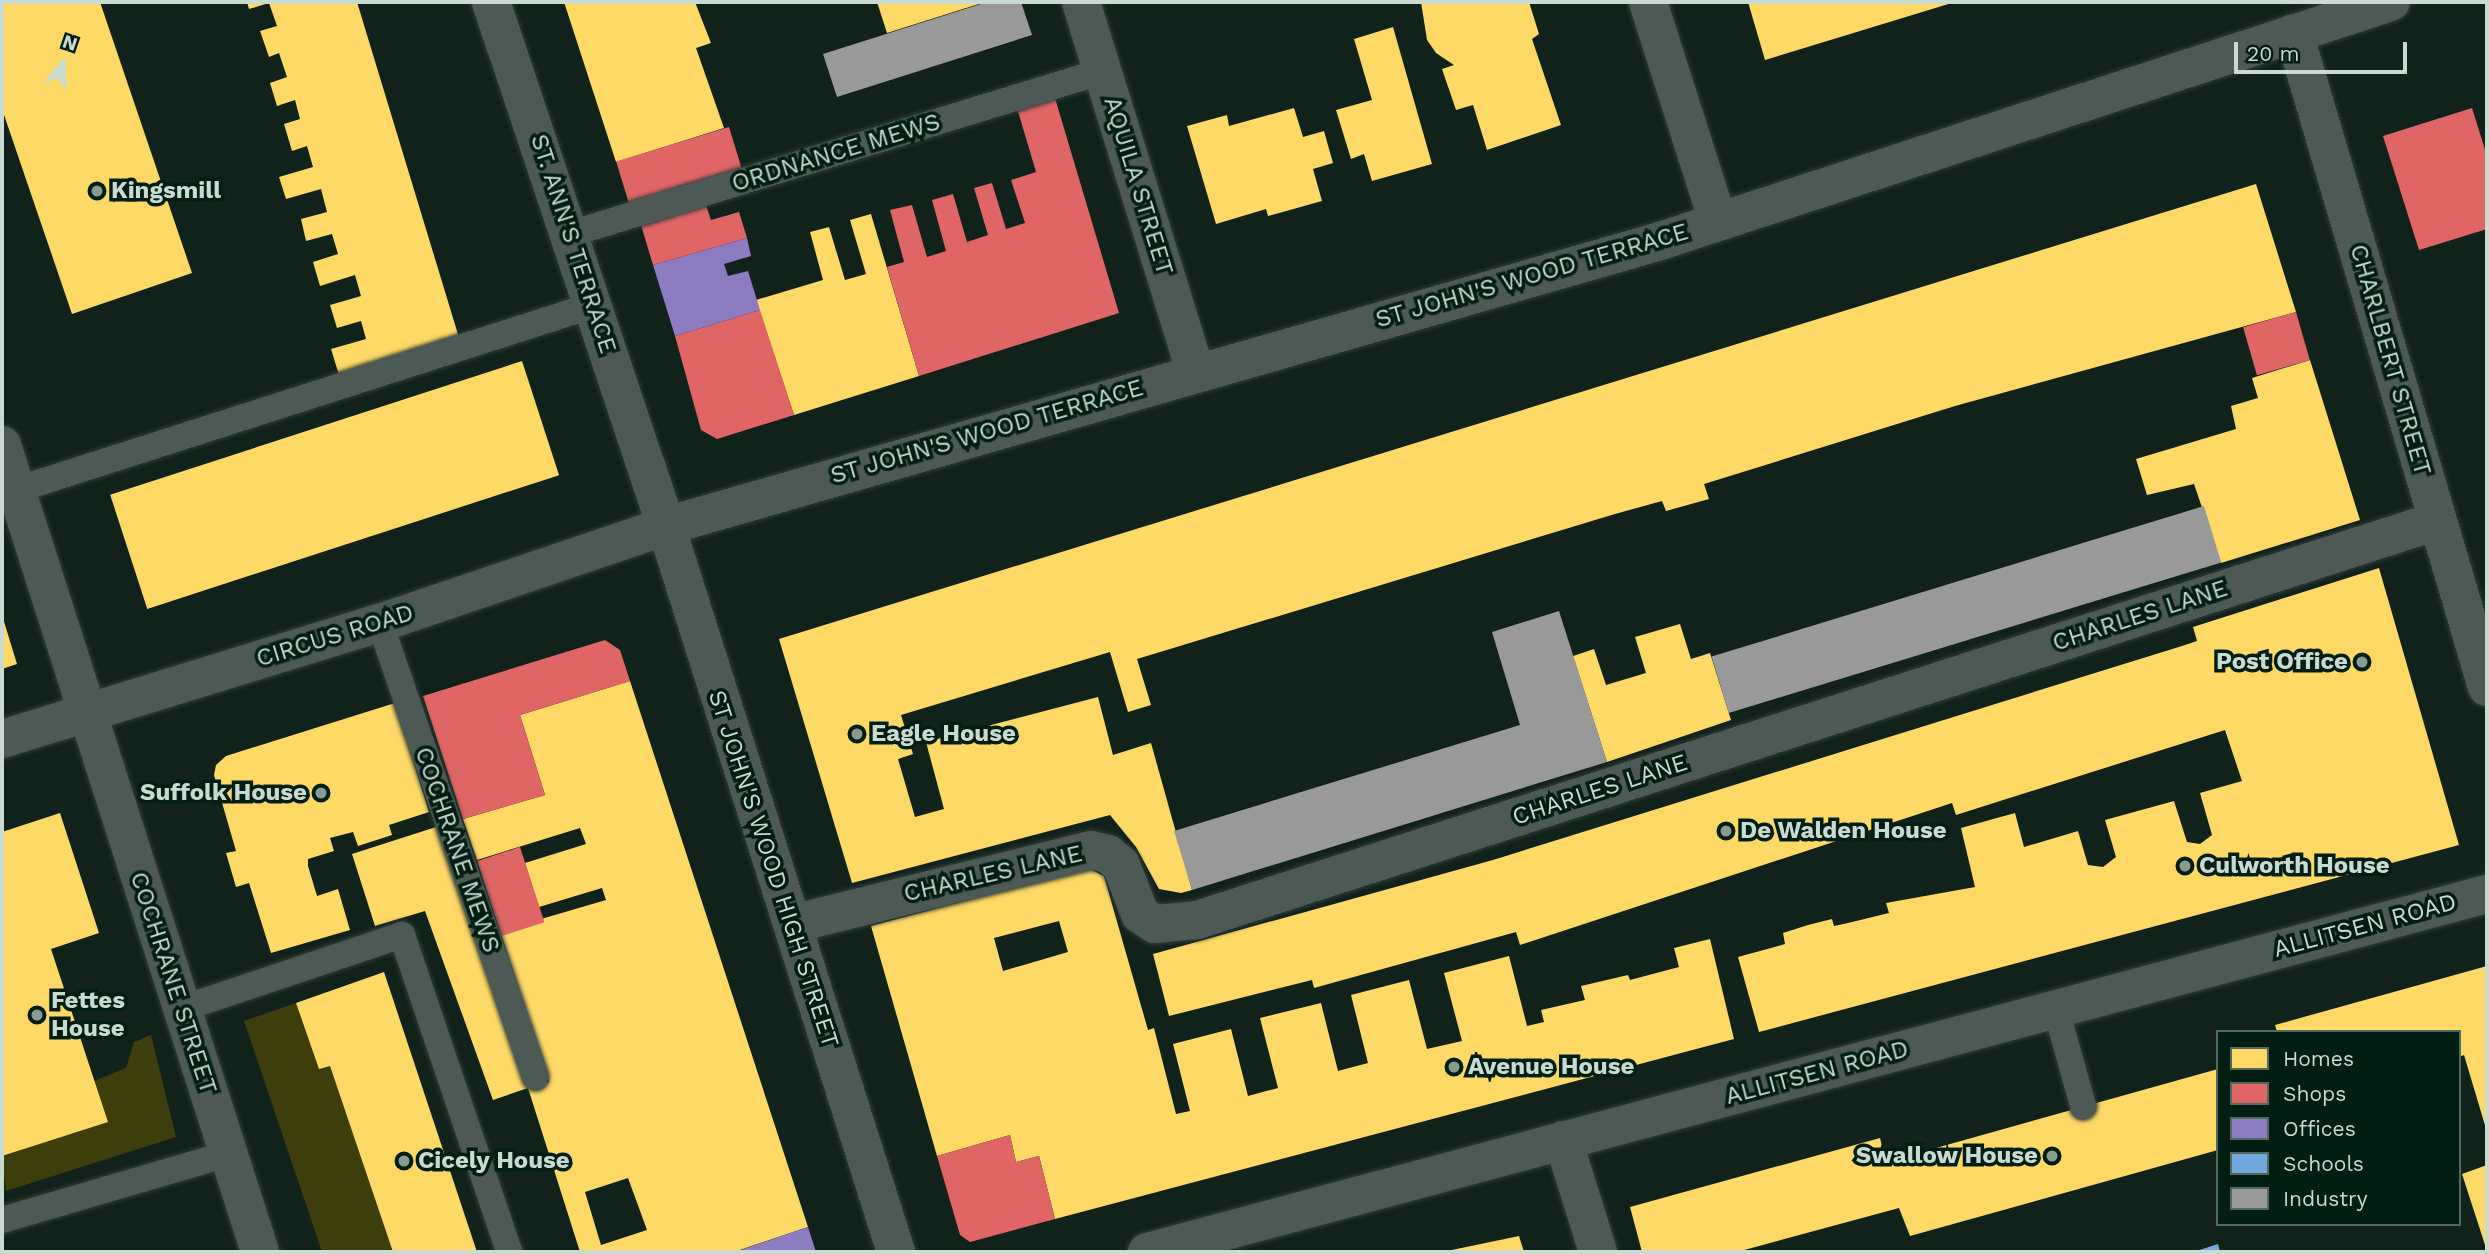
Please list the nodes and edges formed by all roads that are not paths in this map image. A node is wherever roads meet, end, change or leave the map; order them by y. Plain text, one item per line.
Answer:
1 (491, 2) edge
2 (1081, 2) edge
3 (1648, 2) edge
4 (2391, 2) edge
5 (2294, 33) junction
6 (1102, 71) junction
7 (1718, 221) junction
8 (570, 234) junction
9 (594, 305) junction
10 (1195, 371) junction
11 (2, 445) edge
12 (652, 486) joint
13 (14, 509) edge
14 (2437, 521) junction
15 (666, 526) junction
16 (380, 623) junction
17 (2487, 687) edge
18 (85, 713) junction
19 (2, 739) edge
20 (2487, 894) edge
21 (792, 923) junction
22 (181, 1009) junction
23 (2056, 1009) junction
24 (535, 1077) dead end
25 (2083, 1106) dead end
26 (1563, 1140) junction
27 (228, 1154) junction
28 (2, 1220) edge
29 (1238, 1241) edge
30 (260, 1252) edge
31 (509, 1252) edge
32 (896, 1252) edge
33 (1147, 1252) edge
34 (1598, 1252) edge

1 - 8 street, ST. ANN'S TERRACE
2 - 6 street, AQUILA STREET
3 - 7 street
4 - 5 street, ST JOHN'S WOOD TERRACE
5 - 7 street, ST JOHN'S WOOD TERRACE
5 - 14 street, CHARLBERT STREET
6 - 8 lane, ORDNANCE MEWS
6 - 10 street, AQUILA STREET
7 - 10 street, ST JOHN'S WOOD TERRACE
8 - 9 street, ST. ANN'S TERRACE
9 - 12 street, ST. ANN'S TERRACE
9 - 13 lane
10 - 15 street, ST JOHN'S WOOD TERRACE
11 - 13 street, COCHRANE STREET
12 - 15 street, ST JOHN'S WOOD HIGH STREET
13 - 18 street, COCHRANE STREET
14 - 17 street, CHARLBERT STREET
14 - 21 street, CHARLES LANE
15 - 16 street, CIRCUS ROAD
15 - 21 street, ST JOHN'S WOOD HIGH STREET
16 - 18 street, CIRCUS ROAD
16 - 24 lane, COCHRANE MEWS
18 - 19 street, CIRCUS ROAD
18 - 22 street, COCHRANE STREET
20 - 23 street, ALLITSEN ROAD
21 - 32 street, ST JOHN'S WOOD HIGH STREET
22 - 27 street, COCHRANE STREET
22 - 31 lane
23 - 25 lane
23 - 26 street, ALLITSEN ROAD
26 - 29 street, ALLITSEN ROAD
26 - 34 street
27 - 28 lane
27 - 30 street, COCHRANE STREET
29 - 33 street, ALLITSEN ROAD

